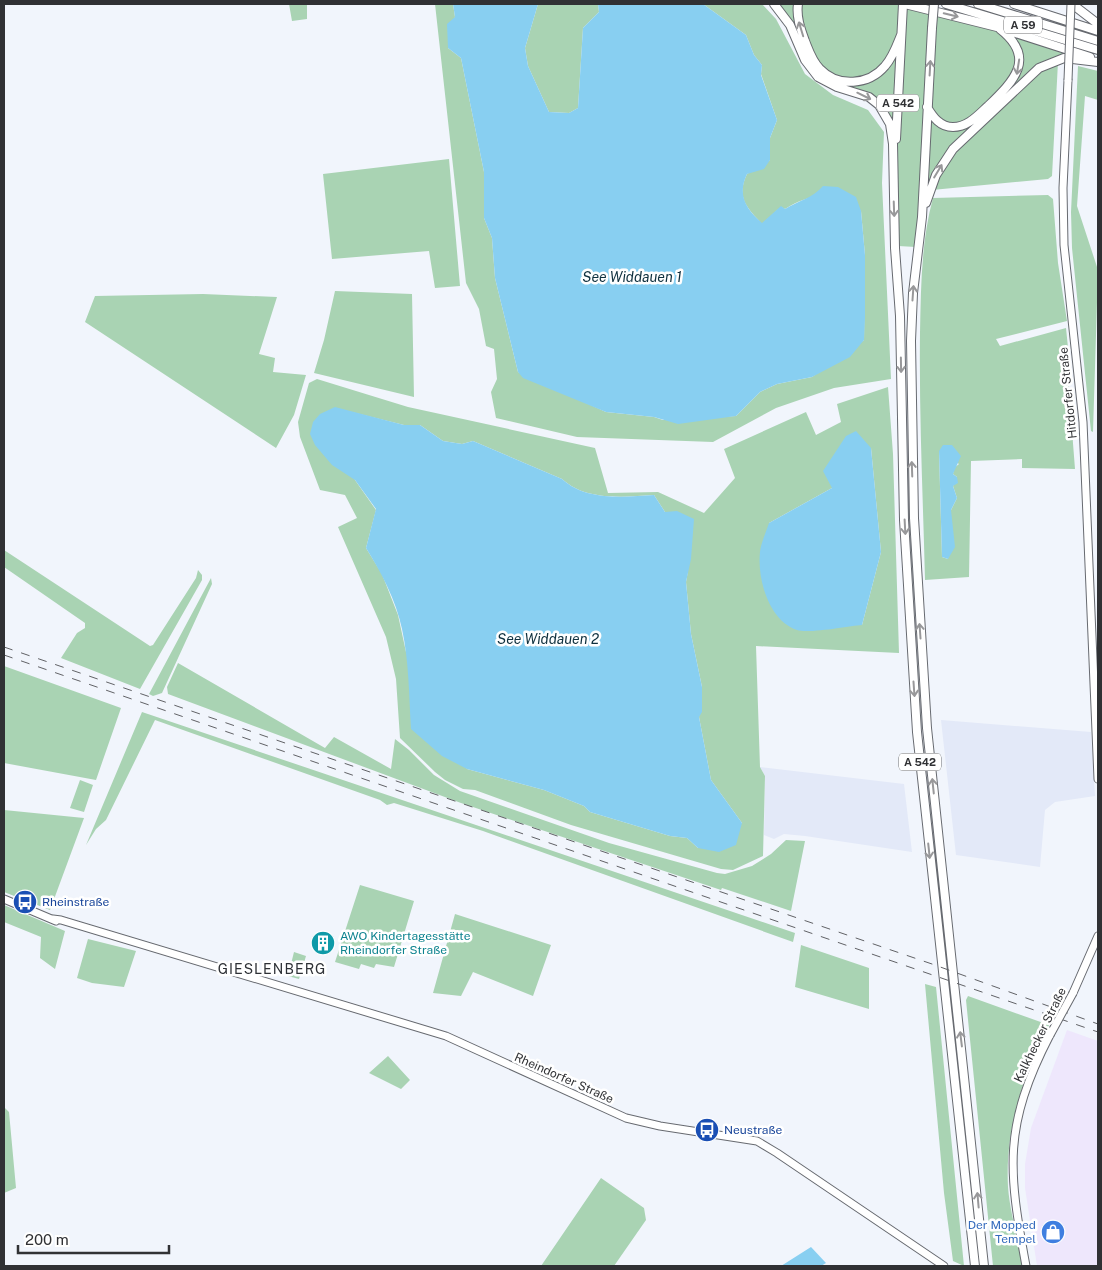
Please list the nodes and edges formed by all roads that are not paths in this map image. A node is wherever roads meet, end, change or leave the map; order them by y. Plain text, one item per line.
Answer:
1 (774, 4) edge
2 (798, 4) edge
3 (904, 4) edge
4 (934, 4) edge
5 (946, 4) edge
6 (978, 4) edge
7 (1014, 4) edge
8 (1071, 4) edge
9 (1098, 24) edge
10 (997, 27) junction
11 (1098, 31) edge
12 (901, 35) junction
13 (1098, 41) edge
14 (1098, 50) edge
15 (1098, 61) edge
16 (927, 107) junction
17 (894, 171) junction
18 (922, 216) junction
19 (1098, 780) edge
20 (4, 899) edge
21 (1098, 936) edge
22 (944, 1266) edge
23 (975, 1266) edge
24 (984, 1266) edge
25 (1026, 1266) edge

1 -> 17 highway
12 -> 2 highway
3 -> 10 highway
3 - 12 highway, A 542
16 -> 4 highway, A 542, bridge
5 - 14 highway, A 59
6 - 13 highway, A 59
7 - 11 highway
8 - 9 highway
8 - 19 main road, Hitdorfer Straße, bridge
10 - 15 highway
10 -> 16 highway
12 - 17 highway, A 542
18 -> 15 highway
16 - 18 highway, A 542
17 -> 23 highway, A 542
24 -> 18 highway, A 542
20 - 22 main road, Rheindorfer Straße
21 - 25 main road, Kalkhecker Straße, bridge

